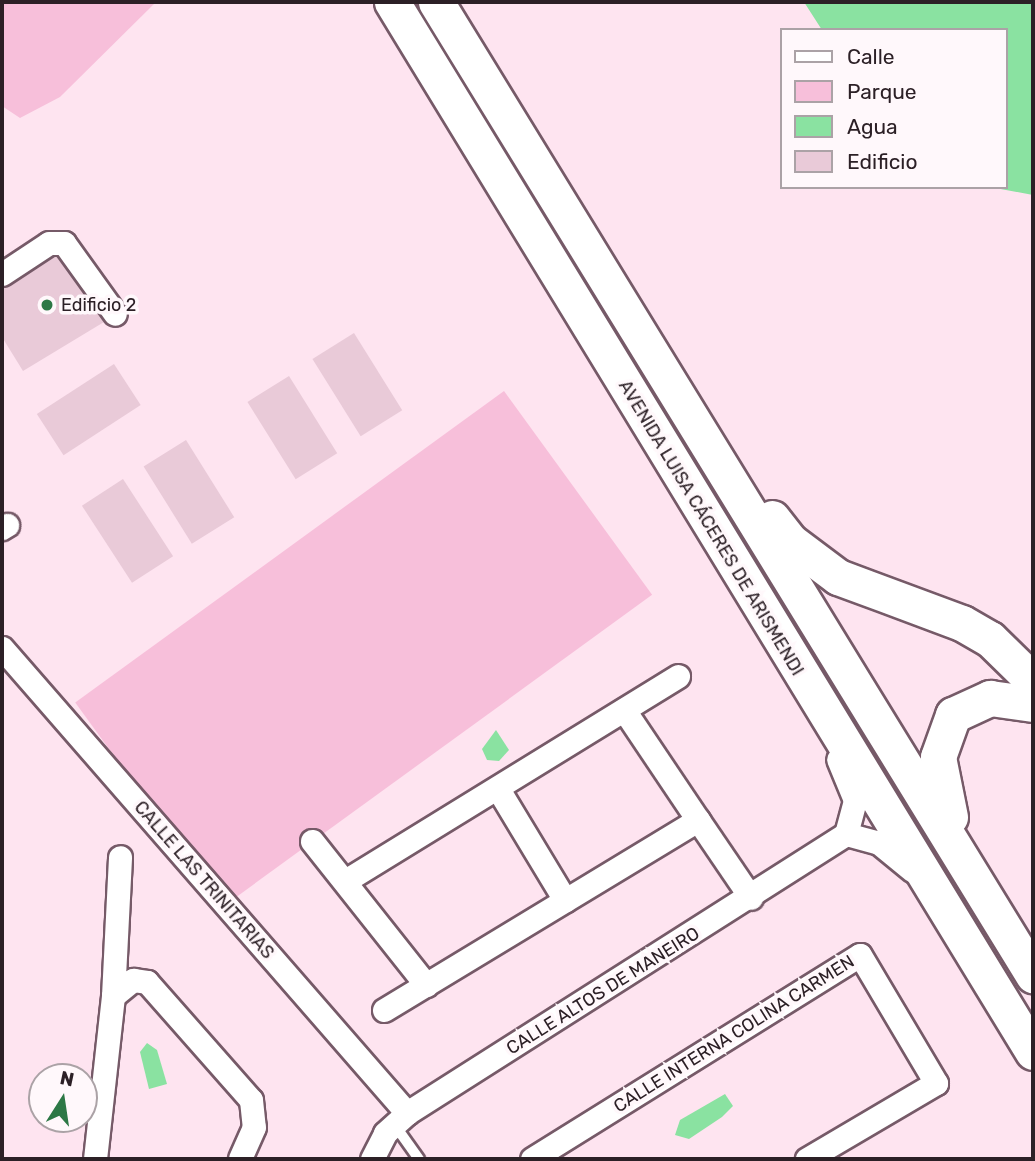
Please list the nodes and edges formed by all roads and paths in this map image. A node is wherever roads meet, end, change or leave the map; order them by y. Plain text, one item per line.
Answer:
1 (392, 2) edge
2 (436, 2) edge
3 (2, 274) edge
4 (115, 314) dead end
5 (672, 387) junction
6 (2, 648) edge
7 (799, 673) junction
8 (678, 676) dead end
9 (1033, 681) edge
10 (1033, 704) edge
11 (624, 710) junction
12 (498, 789) junction
13 (698, 820) junction
14 (846, 834) junction
15 (312, 841) dead end
16 (120, 857) dead end
17 (972, 876) junction
18 (345, 881) junction
19 (751, 898) junction
20 (565, 900) junction
21 (946, 911) junction
22 (1033, 975) edge
23 (426, 985) junction
24 (113, 996) junction
25 (384, 1010) dead end
26 (1033, 1052) edge
27 (400, 1118) junction
28 (95, 1159) edge
29 (240, 1159) edge
30 (373, 1159) edge
31 (419, 1159) edge
32 (532, 1159) edge
33 (807, 1159) edge

1 - 7 main road, AVENIDA LUISA CÁCERES DE ARISMENDI
2 - 5 main road
3 - 4 street
5 - 9 main road
5 - 17 main road
6 - 27 street, CALLE LAS TRINITARIAS
7 - 14 street
7 - 21 main road, AVENIDA LUISA CÁCERES DE ARISMENDI
8 - 11 street
10 - 17 main road
11 - 12 street
11 - 13 street
12 - 18 street
12 - 20 street
13 - 19 street
13 - 20 street
14 - 19 street, CALLE ALTOS DE MANEIRO
14 - 21 street
15 - 18 street
16 - 24 street
17 - 22 main road
18 - 23 street
19 - 27 street, CALLE ALTOS DE MANEIRO
20 - 23 street
21 - 26 main road, AVENIDA LUISA CÁCERES DE ARISMENDI
23 - 25 street
24 - 28 street
24 - 29 street
27 - 30 street, CALLE ALTOS DE MANEIRO
27 - 31 lane
32 - 33 street, CALLE INTERNA COLINA CARMEN

